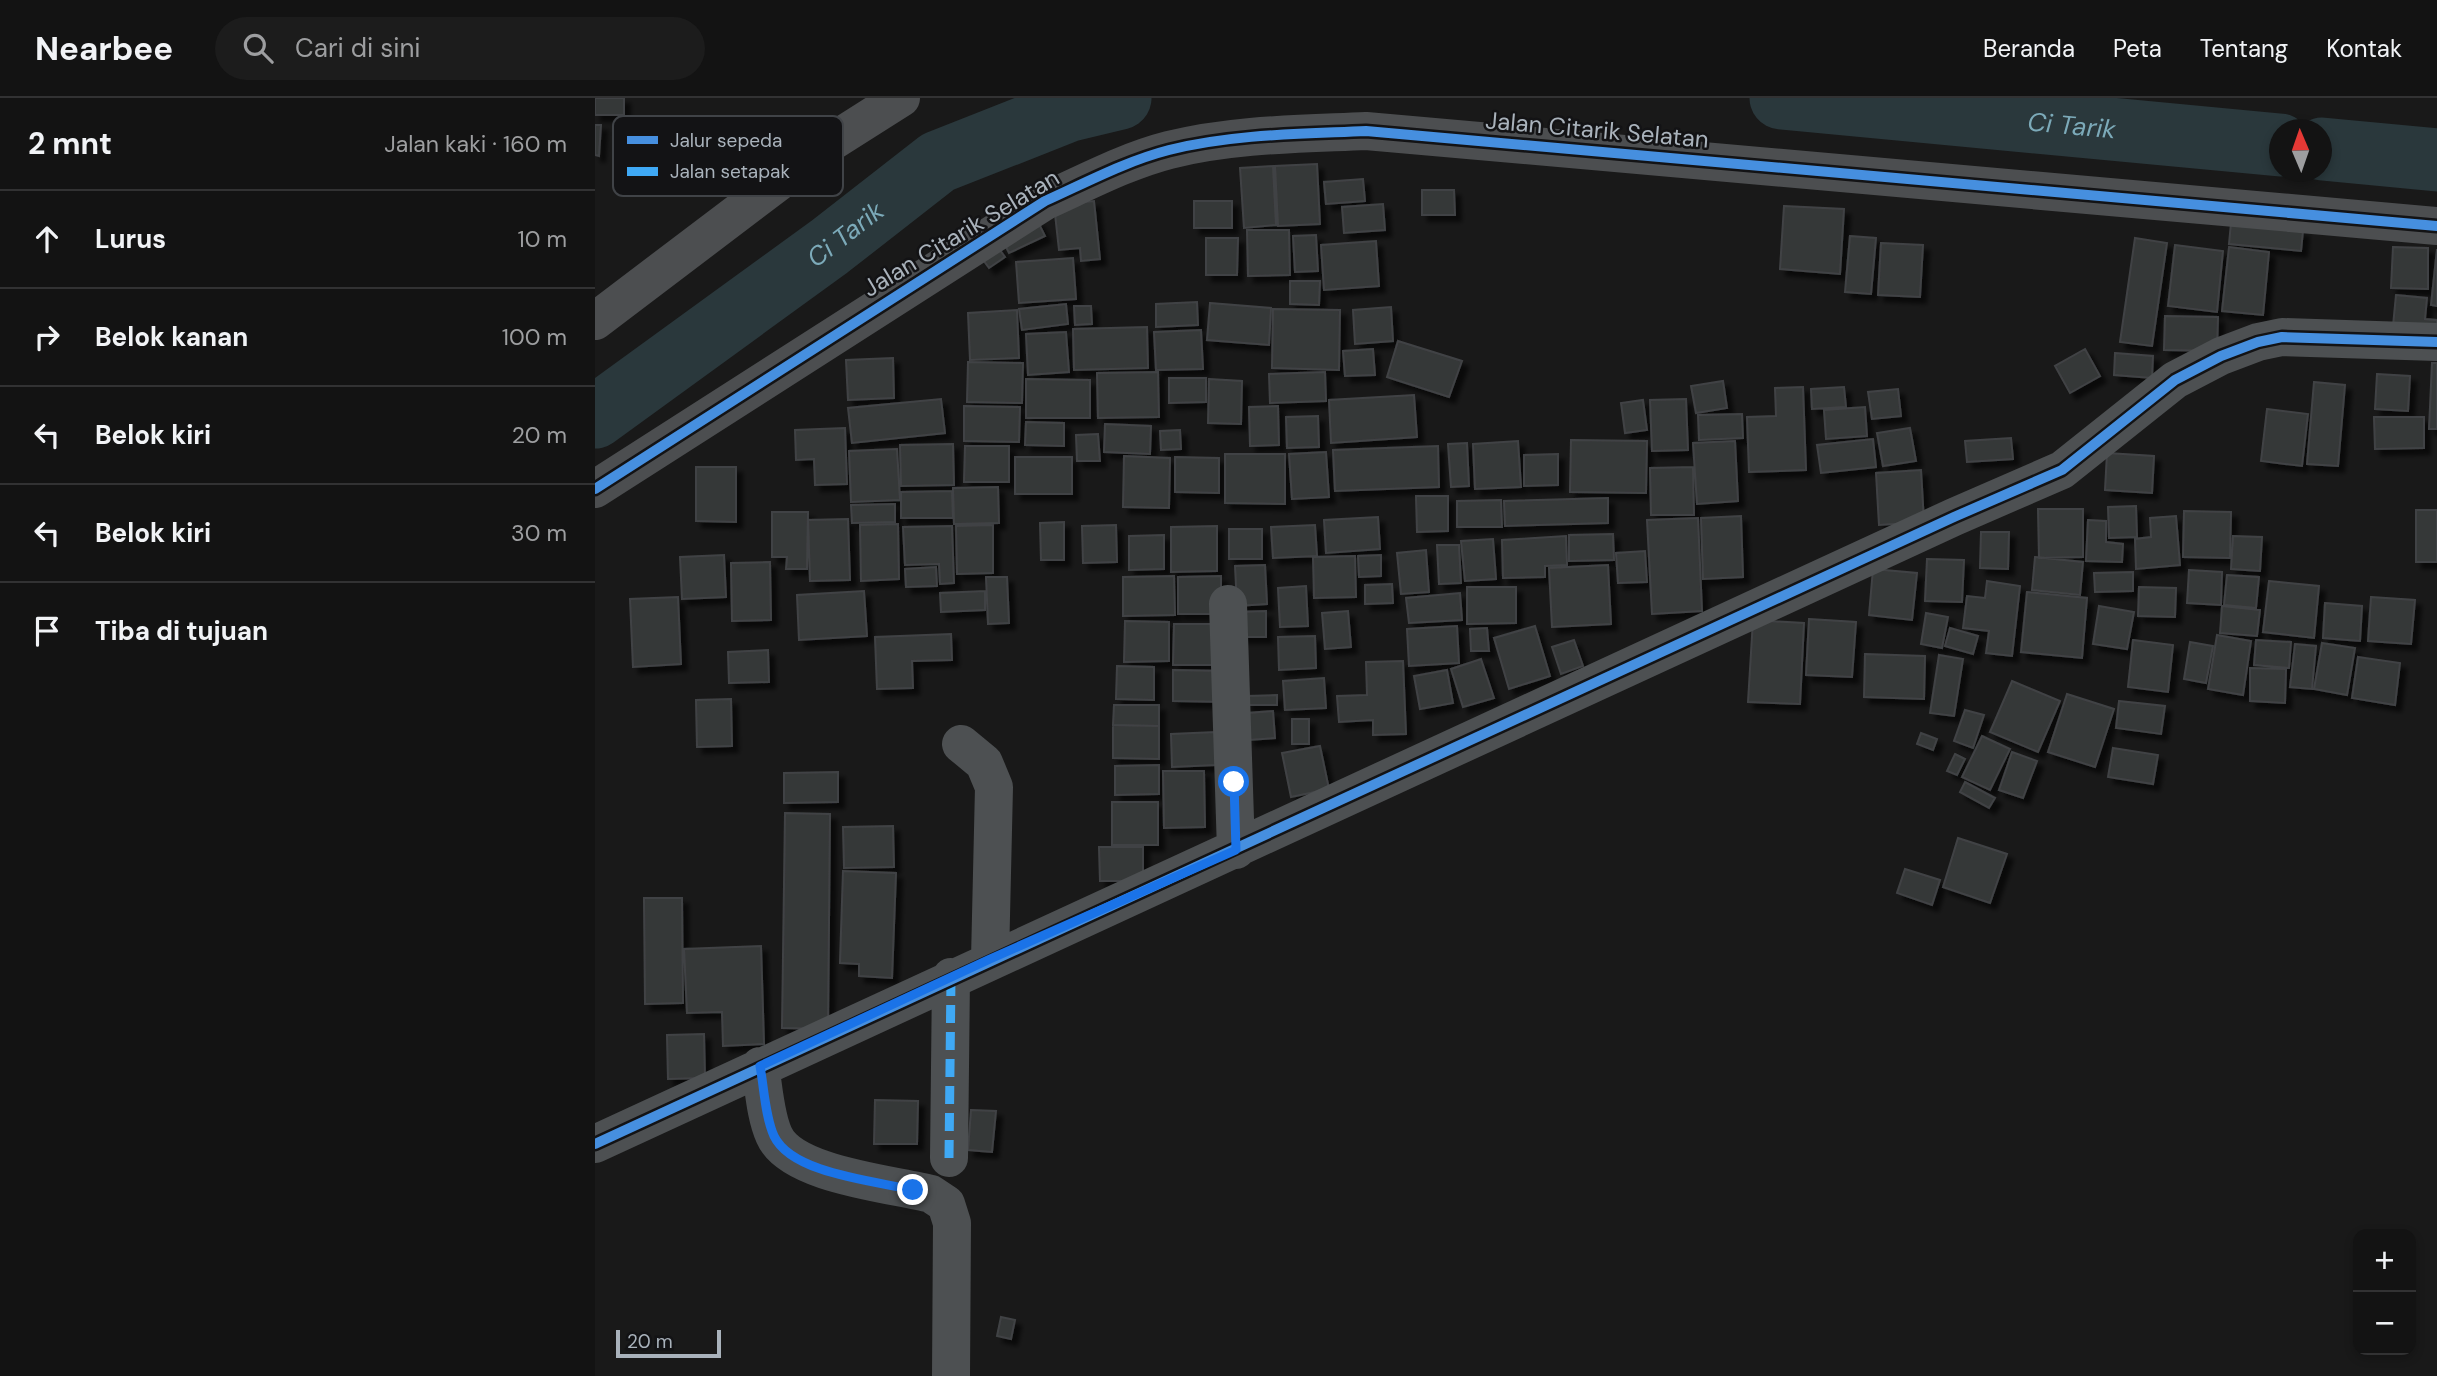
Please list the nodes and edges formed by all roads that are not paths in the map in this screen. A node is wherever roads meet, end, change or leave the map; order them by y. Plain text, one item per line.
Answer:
1 (901, 98) edge
2 (843, 135) edge
3 (760, 196) edge
4 (2437, 226) edge
5 (595, 321) edge
6 (2437, 342) edge
7 (595, 489) edge
8 (1228, 604) dead end
9 (961, 744) dead end
10 (1236, 850) junction
11 (990, 959) junction
12 (951, 977) junction
13 (760, 1066) junction
14 (595, 1144) edge
15 (949, 1158) dead end
16 (951, 1376) edge

1 - 2 street
3 - 5 street
4 - 7 street, Jalan Citarik Selatan
6 - 10 street
8 - 10 street
9 - 11 street
10 - 11 street
11 - 12 street
12 - 13 street
12 - 15 street
13 - 14 street
13 - 16 street

